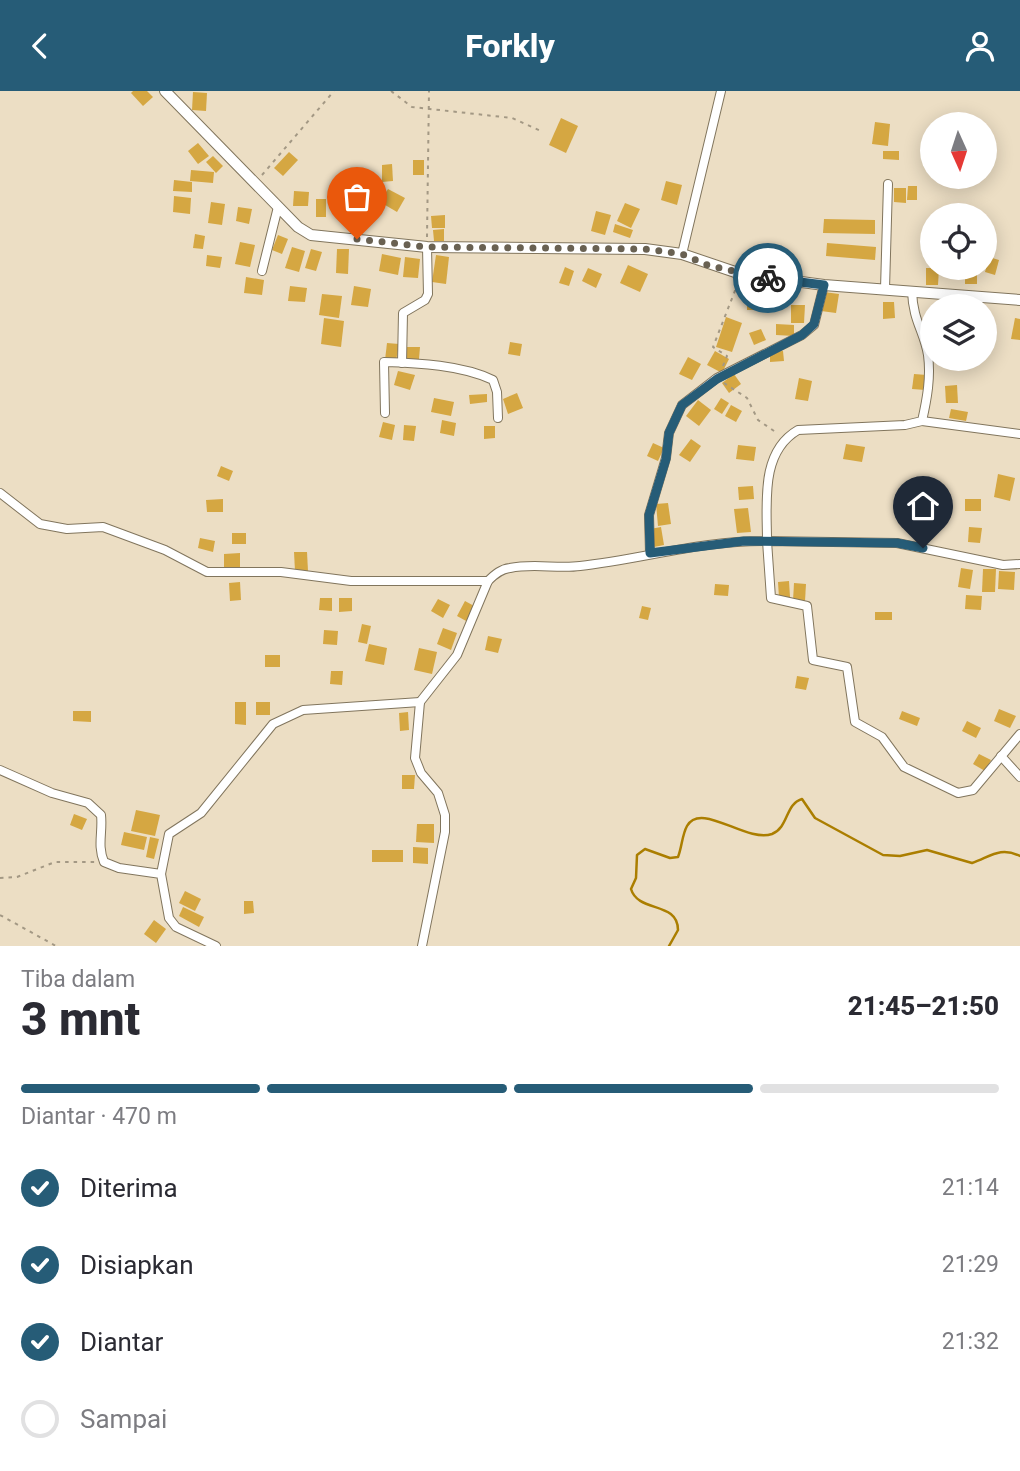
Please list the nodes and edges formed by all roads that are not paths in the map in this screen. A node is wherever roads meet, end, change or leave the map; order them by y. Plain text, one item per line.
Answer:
1 (165, 91) edge
2 (721, 91) edge
3 (888, 184) dead end
4 (278, 207) junction
5 (427, 247) junction
6 (682, 254) junction
7 (262, 271) dead end
8 (824, 285) junction
9 (885, 289) junction
10 (912, 291) junction
11 (1020, 300) edge
12 (402, 363) junction
13 (385, 413) dead end
14 (498, 418) dead end
15 (922, 421) junction
16 (1020, 433) edge
17 (0, 493) edge
18 (767, 541) junction
19 (650, 553) junction
20 (1020, 564) edge
21 (488, 581) junction
22 (421, 702) junction
23 (1020, 734) edge
24 (1002, 756) junction
25 (0, 770) edge
26 (1020, 777) edge
27 (160, 874) junction
28 (216, 946) edge
29 (422, 946) edge

1 - 4 street
2 - 6 street
3 - 9 street
4 - 5 street
4 - 7 street
5 - 6 street
5 - 12 street
6 - 8 street
8 - 9 street
8 - 19 street
9 - 10 street
10 - 11 street
10 - 15 street
12 - 13 street
12 - 14 street
15 - 16 street
15 - 18 street
17 - 21 street
18 - 19 street
18 - 20 street
18 - 24 street
19 - 21 street
21 - 22 street
22 - 27 street
22 - 29 street
23 - 24 street
24 - 26 street
25 - 27 street
27 - 28 street

